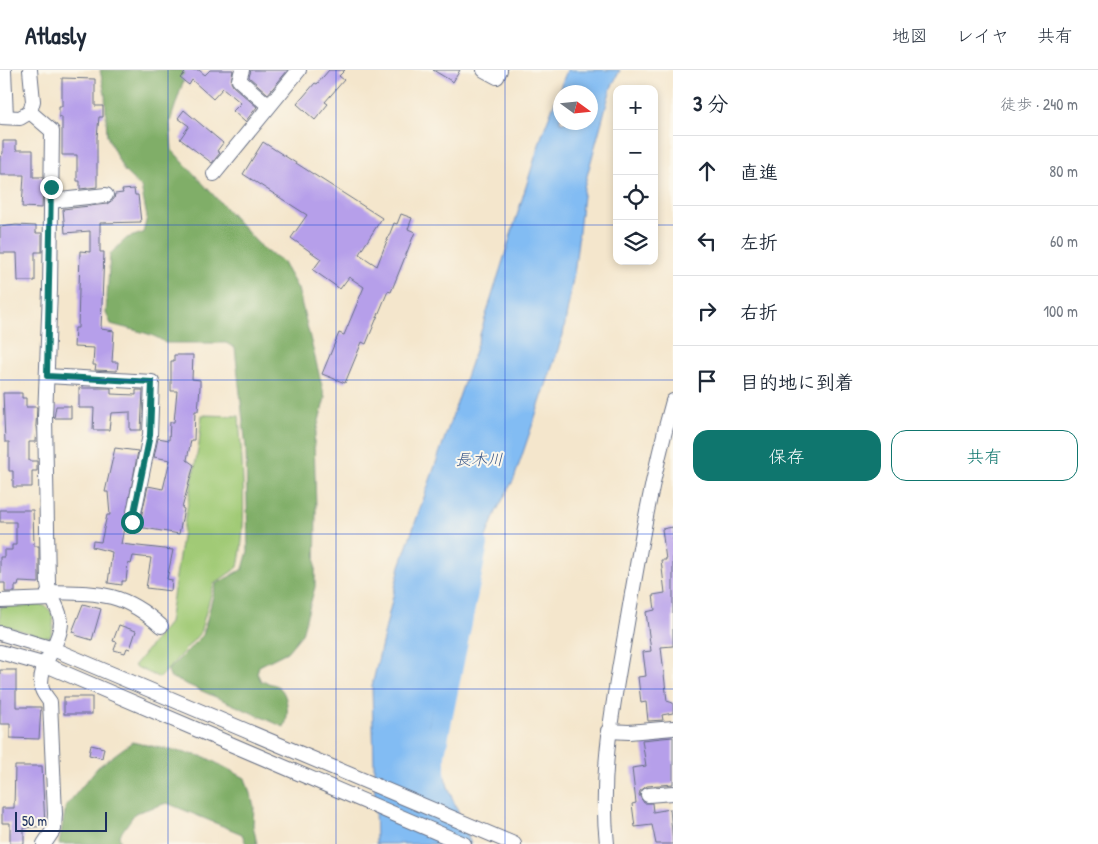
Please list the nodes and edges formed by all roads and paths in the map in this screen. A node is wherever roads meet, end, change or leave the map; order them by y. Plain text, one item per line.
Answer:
1 (4, 70) edge
2 (30, 70) edge
3 (242, 70) edge
4 (299, 70) edge
5 (484, 70) edge
6 (500, 70) edge
7 (269, 106) junction
8 (30, 112) junction
9 (3, 117) edge
10 (214, 174) dead end
11 (106, 195) dead end
12 (51, 201) junction
13 (47, 376) junction
14 (673, 401) edge
15 (668, 439) edge
16 (132, 522) dead end
17 (50, 596) junction
18 (0, 601) edge
19 (161, 626) dead end
20 (0, 633) edge
21 (53, 649) junction
22 (0, 652) edge
23 (46, 665) junction
24 (673, 728) edge
25 (608, 731) junction
26 (673, 793) edge
27 (648, 795) dead end
28 (44, 844) edge
29 (464, 844) edge
30 (514, 844) edge
31 (607, 844) edge

1 - 9 street
2 - 8 street
3 - 7 street
4 - 7 street
5 - 6 street
7 - 10 street
8 - 9 street
8 - 12 street
11 - 12 street
12 - 13 street
13 - 16 street
13 - 17 street
14 - 15 street
15 - 25 street
17 - 18 street
17 - 19 street
17 - 21 street
20 - 21 street
21 - 23 street
21 - 30 street
22 - 23 street
23 - 28 street
23 - 29 street
24 - 25 street
25 - 31 street
26 - 27 street

